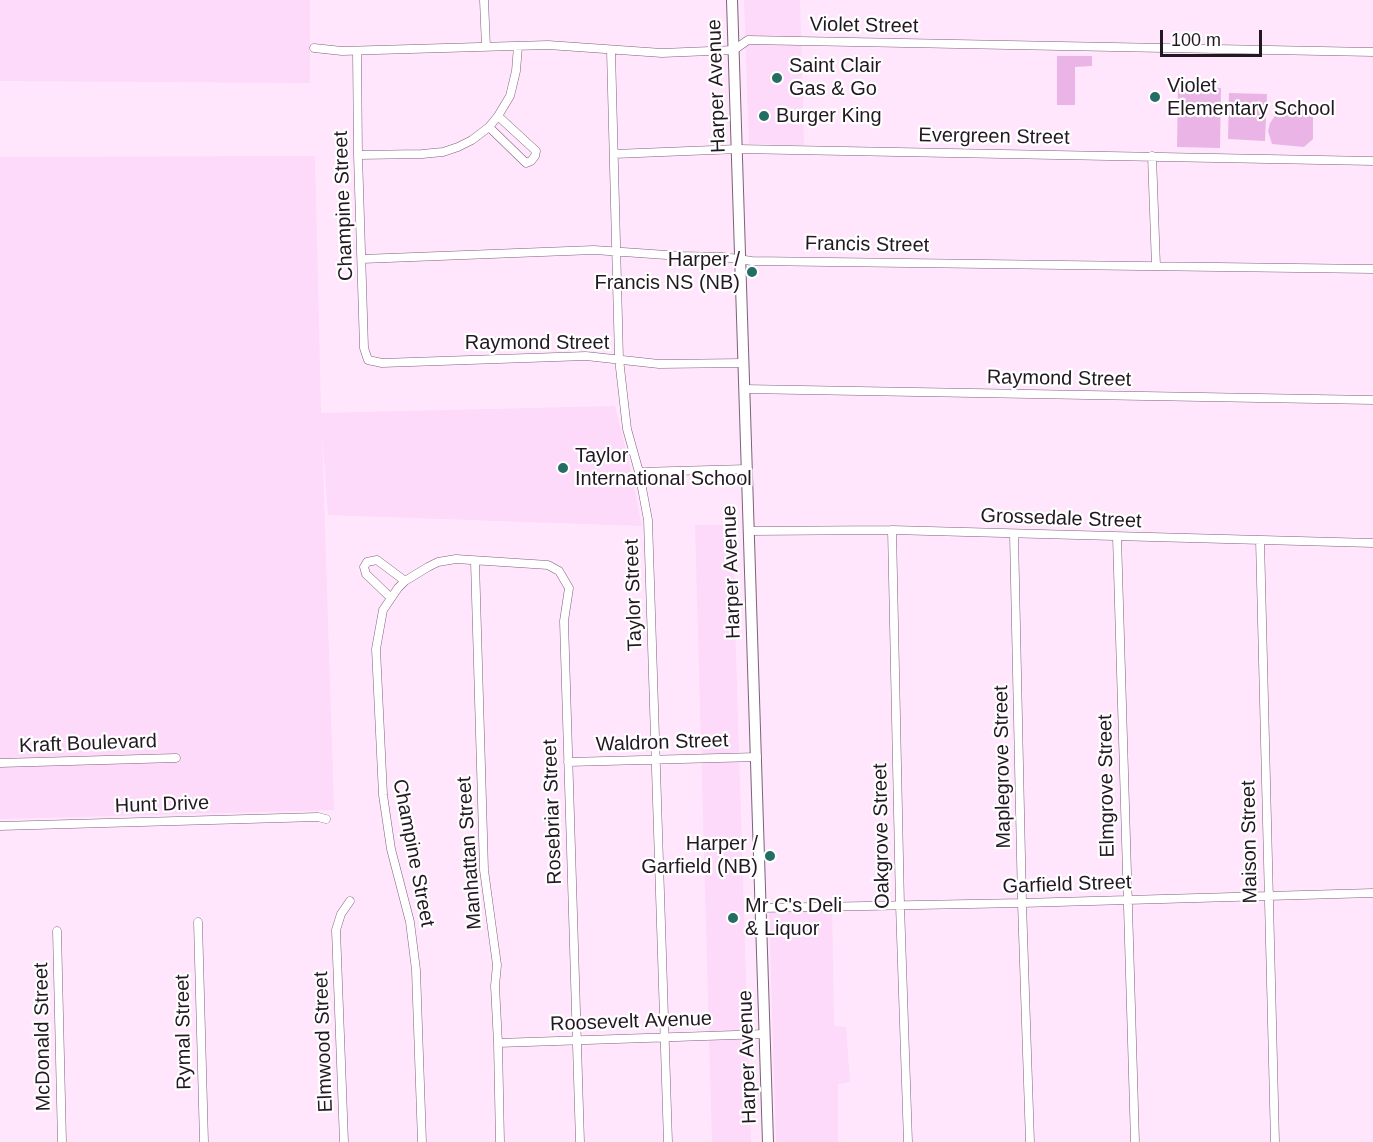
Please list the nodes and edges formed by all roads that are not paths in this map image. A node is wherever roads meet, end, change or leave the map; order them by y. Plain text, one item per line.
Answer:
1 (484, 0) edge
2 (732, 0) edge
3 (518, 46) junction
4 (486, 47) junction
5 (314, 48) dead end
6 (734, 50) junction
7 (357, 51) junction
8 (611, 51) junction
9 (1373, 52) edge
10 (498, 116) junction
11 (489, 127) junction
12 (738, 149) junction
13 (614, 154) junction
14 (358, 155) junction
15 (1152, 156) junction
16 (1373, 161) edge
17 (616, 251) junction
18 (362, 259) junction
19 (740, 259) junction
20 (1156, 266) junction
21 (1373, 269) edge
22 (619, 359) junction
23 (368, 360) joint
24 (744, 363) junction
25 (744, 389) junction
26 (1373, 400) edge
27 (747, 469) junction
28 (639, 472) junction
29 (892, 530) junction
30 (749, 531) junction
31 (1014, 535) junction
32 (1117, 537) junction
33 (1260, 540) junction
34 (1373, 543) edge
35 (475, 562) junction
36 (405, 581) junction
37 (390, 597) junction
38 (757, 757) junction
39 (176, 758) dead end
40 (656, 759) junction
41 (568, 762) junction
42 (0, 763) edge
43 (326, 819) dead end
44 (0, 826) edge
45 (1373, 893) edge
46 (1268, 895) junction
47 (1127, 900) junction
48 (350, 901) dead end
49 (1022, 903) junction
50 (900, 905) junction
51 (762, 908) junction
52 (198, 922) dead end
53 (57, 932) dead end
54 (765, 1035) junction
55 (664, 1037) junction
56 (577, 1040) junction
57 (498, 1043) junction
58 (62, 1142) edge
59 (204, 1142) edge
60 (344, 1142) edge
61 (422, 1142) edge
62 (500, 1142) edge
63 (580, 1142) edge
64 (668, 1142) edge
65 (768, 1142) edge
66 (908, 1142) edge
67 (1030, 1142) edge
68 (1135, 1142) edge
69 (1275, 1142) edge

1 - 4 street
2 - 6 main road, Harper Avenue
3 - 4 street, Violet Street
3 - 8 street, Violet Street
3 - 10 street
4 - 7 street, Violet Street
5 - 7 street, Violet Street
6 - 8 street, Violet Street
6 - 9 street, Violet Street
6 - 12 main road, Harper Avenue
7 - 14 street, Champine Street
8 - 13 street, Taylor Street
10 - 11 street
10 - 11 street
11 - 14 street
12 - 13 street, Evergreen Street
12 - 15 street, Evergreen Street
12 - 19 main road, Harper Avenue
13 - 17 street, Taylor Street
14 - 18 street, Champine Street
15 - 16 street, Evergreen Street
15 - 20 street
17 - 18 street, Francis Street
17 - 19 street, Francis Street
17 - 22 street, Taylor Street
18 - 23 street, Champine Street
19 - 20 street, Francis Street
19 - 24 main road, Harper Avenue
20 - 21 street, Francis Street
22 - 23 street, Raymond Street
22 - 24 street, Raymond Street
22 - 28 street, Taylor Street
24 - 25 main road, Harper Avenue
25 - 26 street, Raymond Street
25 - 27 main road, Harper Avenue
27 - 28 street
27 - 30 main road, Harper Avenue
28 - 40 street, Taylor Street
29 - 30 street, Grossedale Street
29 - 31 street, Grossedale Street
29 - 50 street, Oakgrove Street
30 - 38 main road, Harper Avenue
31 - 32 street, Grossedale Street
31 - 49 street, Maplegrove Street
32 - 33 street, Grossedale Street
32 - 47 street, Elmgrove Street
33 - 34 street, Grossedale Street
33 - 46 street, Maison Street
35 - 36 street, Champine Street
35 - 41 street, Rosebriar Street
35 - 57 street, Manhattan Street
36 - 37 street, Champine Street
36 - 37 street
37 - 61 street, Champine Street
38 - 40 street, Waldron Street
38 - 51 main road, Harper Avenue
39 - 42 street, Kraft Boulevard
40 - 41 street, Waldron Street
40 - 55 street, Taylor Street
41 - 56 street, Rosebriar Street
43 - 44 street, Hunt Drive
45 - 46 street, Garfield Street
46 - 47 street, Garfield Street
46 - 69 street, Maison Street
47 - 49 street, Garfield Street
47 - 68 street, Elmgrove Street
48 - 60 street, Elmwood Street
49 - 50 street, Garfield Street
49 - 67 street, Maplegrove Street
50 - 51 street, Garfield Street
50 - 66 street, Oakgrove Street
51 - 54 main road, Harper Avenue
52 - 59 street, Rymal Street
53 - 58 street, McDonald Street
54 - 55 street, Roosevelt Avenue
54 - 65 main road, Harper Avenue
55 - 56 street, Roosevelt Avenue
55 - 64 street, Taylor Street
56 - 57 street, Roosevelt Avenue
56 - 63 street, Rosebriar Street
57 - 62 street, Manhattan Street

